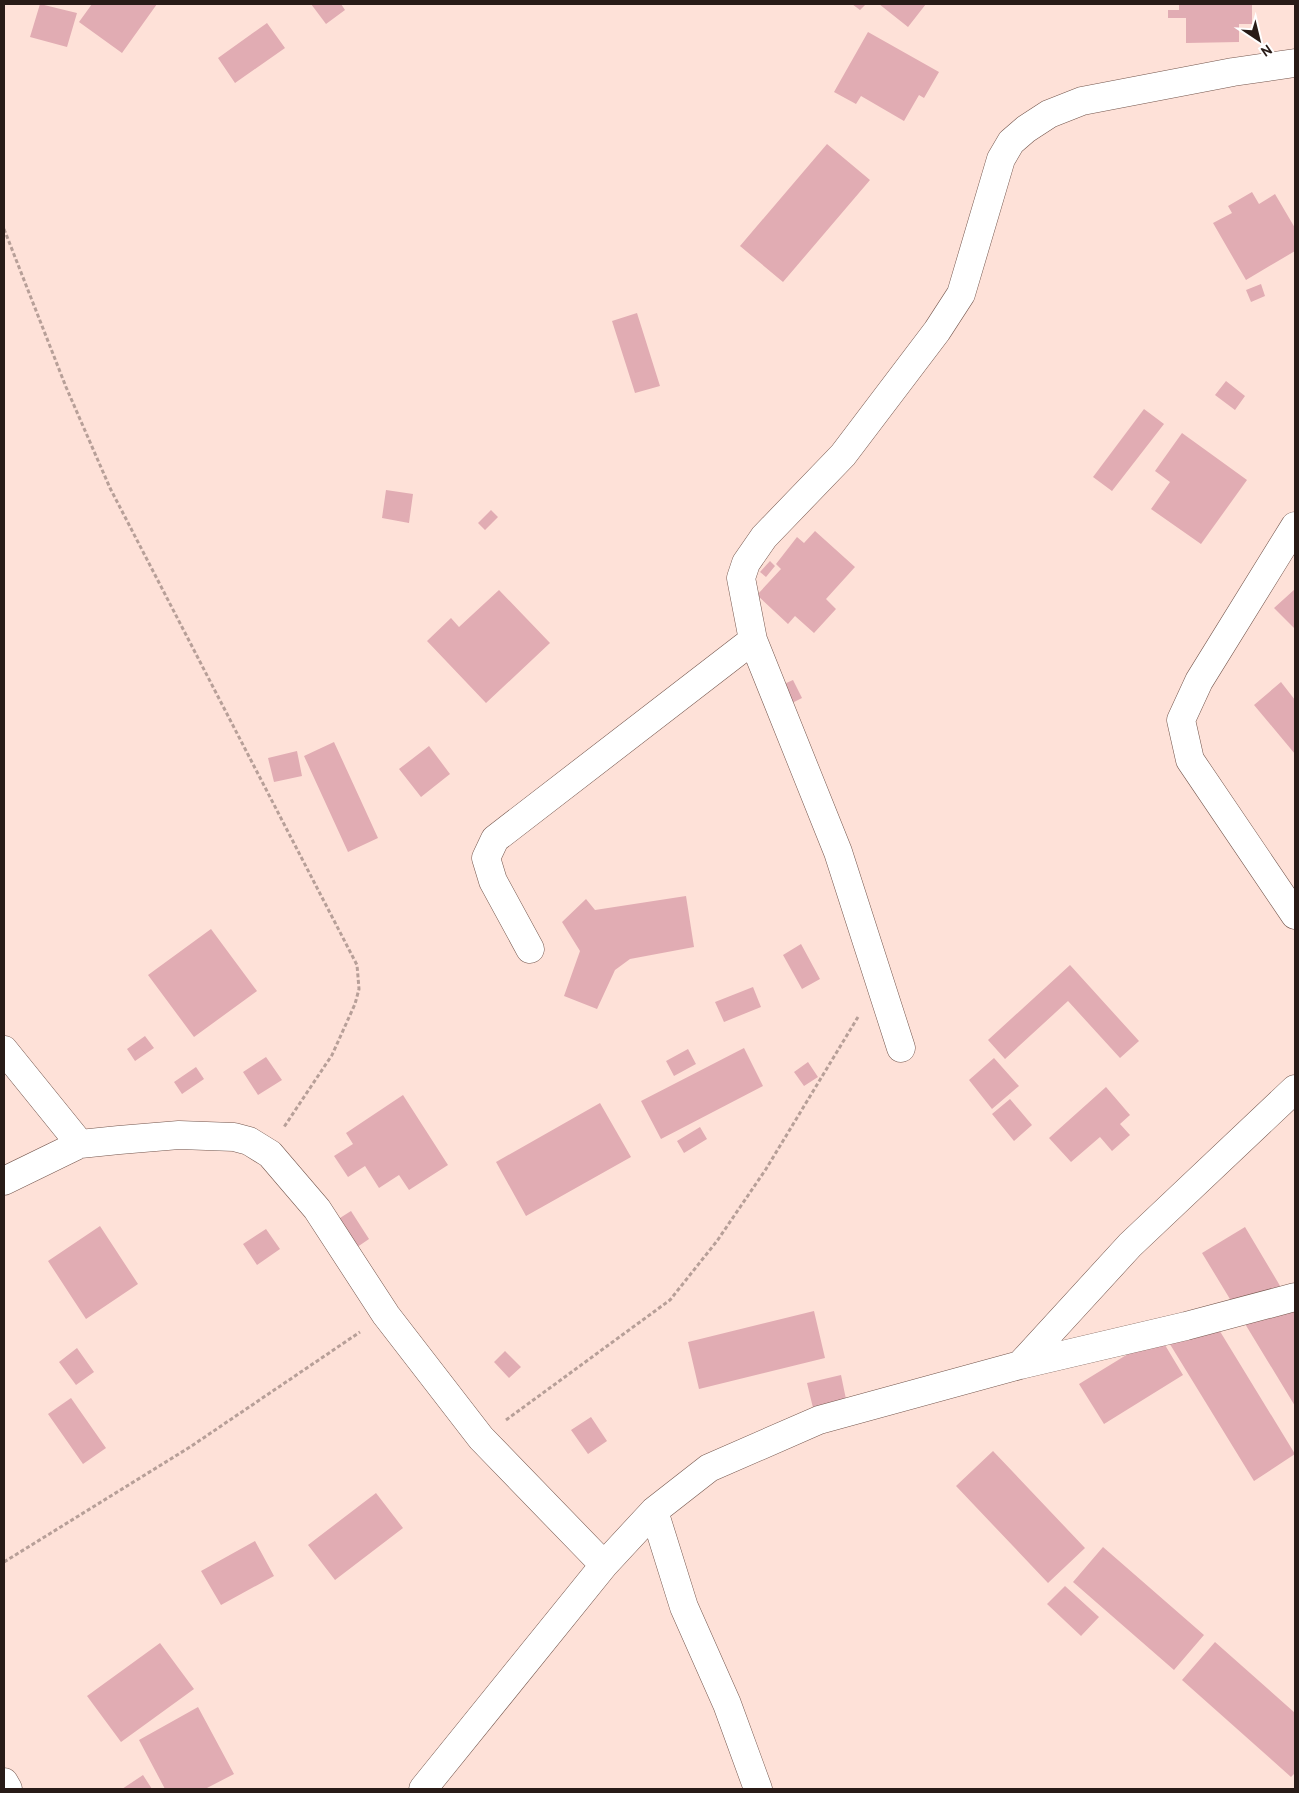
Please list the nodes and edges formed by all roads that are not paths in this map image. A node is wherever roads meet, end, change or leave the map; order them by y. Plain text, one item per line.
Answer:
1 (1295, 63) edge
2 (1295, 526) edge
3 (753, 640) junction
4 (1295, 914) edge
5 (530, 949) dead end
6 (901, 1048) dead end
7 (4, 1050) edge
8 (1295, 1090) edge
9 (80, 1144) junction
10 (4, 1181) edge
11 (1295, 1297) edge
12 (1020, 1365) junction
13 (654, 1511) junction
14 (604, 1565) junction
15 (4, 1782) edge
16 (8, 1789) edge
17 (424, 1789) edge
18 (758, 1789) edge

1 - 3 street
2 - 4 street
3 - 5 street
3 - 6 street
7 - 9 street
8 - 12 street
9 - 10 street
9 - 14 street
11 - 12 street
12 - 13 street
13 - 14 street
13 - 18 street
14 - 17 street
15 - 16 street

